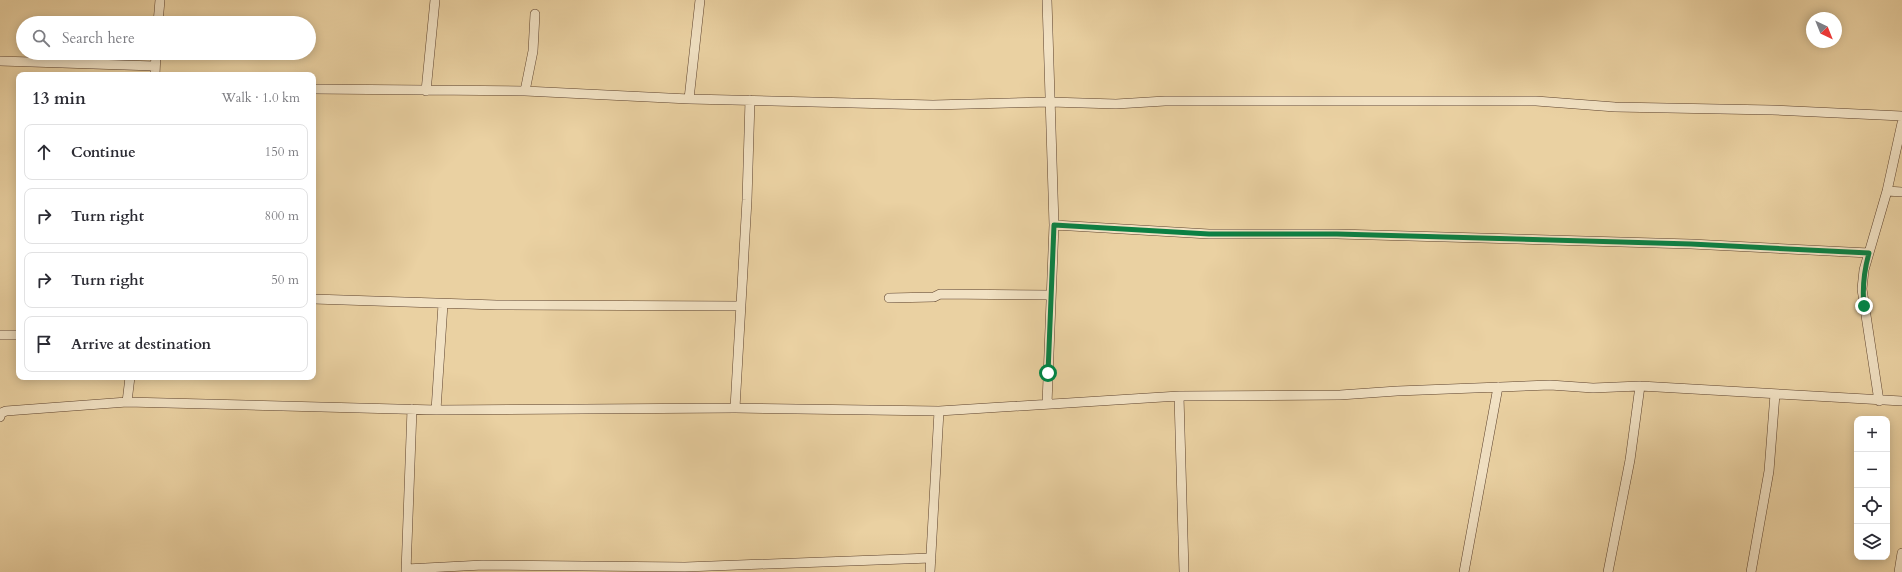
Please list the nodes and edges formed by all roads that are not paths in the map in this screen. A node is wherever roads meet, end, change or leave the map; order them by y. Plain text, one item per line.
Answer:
1 (160, 0) edge
2 (435, 0) edge
3 (700, 0) edge
4 (1048, 0) edge
5 (535, 14) dead end
6 (159, 16) edge
7 (156, 60) edge
8 (0, 61) edge
9 (155, 70) edge
10 (316, 89) edge
11 (426, 91) junction
12 (525, 91) junction
13 (689, 99) junction
14 (750, 100) junction
15 (1050, 102) junction
16 (1902, 116) edge
17 (1902, 124) edge
18 (1887, 191) junction
19 (1902, 192) edge
20 (1054, 225) junction
21 (1869, 253) junction
22 (1051, 295) junction
23 (889, 298) dead end
24 (316, 299) edge
25 (443, 304) junction
26 (741, 306) junction
27 (0, 334) edge
28 (16, 335) edge
29 (130, 380) edge
30 (1640, 386) junction
31 (1498, 387) junction
32 (1775, 394) junction
33 (1179, 396) junction
34 (1879, 401) junction
35 (1902, 401) edge
36 (127, 402) junction
37 (1047, 404) junction
38 (736, 408) junction
39 (412, 409) junction
40 (436, 410) junction
41 (939, 411) junction
42 (0, 417) edge
43 (1902, 553) edge
44 (931, 558) junction
45 (406, 571) edge
46 (930, 572) edge
47 (1184, 572) edge
48 (1464, 572) edge
49 (1608, 572) edge
50 (1751, 572) edge
51 (1899, 572) edge

1 - 6 street
2 - 11 street
3 - 13 street
4 - 15 street
5 - 12 street
7 - 9 street
8 - 9 street
10 - 11 street
11 - 12 street
12 - 13 street
13 - 14 street
14 - 15 street
14 - 26 street
15 - 16 street
15 - 20 street
17 - 18 street
18 - 19 street
18 - 21 street
20 - 21 street
20 - 22 street
21 - 34 street
22 - 23 street
22 - 37 street
24 - 25 street
25 - 26 street
25 - 40 street
26 - 38 street
27 - 28 street
29 - 36 street
30 - 31 street
30 - 32 street
30 - 49 street
31 - 33 street
31 - 48 street
32 - 34 street
32 - 50 street
33 - 37 street
33 - 47 street
34 - 35 street
36 - 39 street
36 - 42 street
37 - 41 street
38 - 40 street
38 - 41 street
39 - 40 street
39 - 45 street
41 - 44 street
43 - 51 street
44 - 45 street
44 - 46 street

